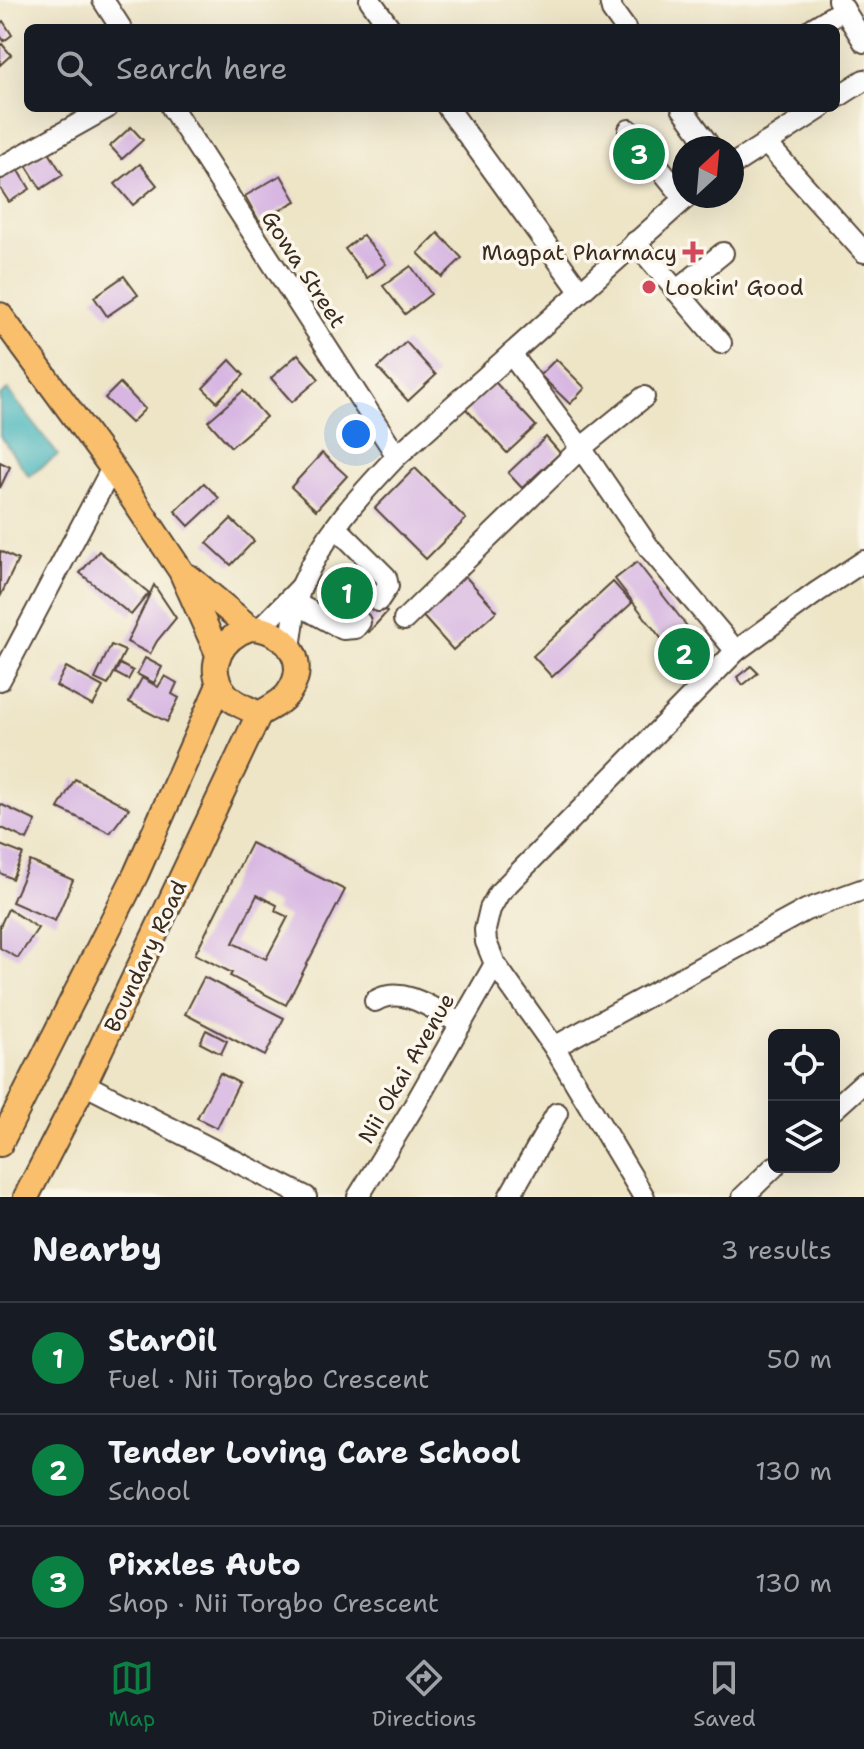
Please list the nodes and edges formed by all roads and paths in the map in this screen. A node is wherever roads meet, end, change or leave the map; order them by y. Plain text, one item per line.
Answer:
1 (103, 0) edge
2 (370, 0) edge
3 (610, 0) edge
4 (841, 5) edge
5 (118, 24) edge
6 (387, 24) edge
7 (622, 24) edge
8 (818, 24) edge
9 (864, 42) edge
10 (864, 80) edge
11 (840, 95) edge
12 (100, 112) edge
13 (175, 112) edge
14 (451, 112) edge
15 (685, 112) edge
16 (815, 112) edge
17 (629, 130) dead end
18 (702, 136) edge
19 (766, 143) junction
20 (744, 157) edge
21 (0, 168) edge
22 (672, 180) edge
23 (674, 208) edge
24 (635, 242) junction
25 (864, 252) edge
26 (723, 253) dead end
27 (580, 291) junction
28 (676, 291) junction
29 (0, 315) edge
30 (721, 343) dead end
31 (511, 354) junction
32 (644, 397) dead end
33 (581, 448) junction
34 (397, 456) junction
35 (112, 468) junction
36 (336, 527) junction
37 (864, 561) edge
38 (181, 571) junction
39 (299, 596) junction
40 (378, 601) dead end
41 (404, 620) dead end
42 (360, 622) dead end
43 (255, 628) junction
44 (290, 646) junction
45 (736, 651) junction
46 (6, 653) edge
47 (218, 654) junction
48 (0, 680) edge
49 (219, 685) junction
50 (259, 714) junction
51 (864, 889) edge
52 (495, 964) junction
53 (375, 1001) dead end
54 (461, 1024) junction
55 (554, 1047) junction
56 (864, 1082) edge
57 (84, 1084) junction
58 (840, 1104) edge
59 (557, 1113) dead end
60 (0, 1144) edge
61 (768, 1173) edge
62 (26, 1197) edge
63 (306, 1197) edge
64 (358, 1197) edge
65 (509, 1197) edge
66 (644, 1197) edge
67 (743, 1197) edge

1 - 5 street
2 - 6 street
3 - 7 street
4 - 8 street
4 - 9 street
10 - 11 street
12 - 21 street
13 - 34 street, Gowa Street
14 - 27 street
15 - 18 street
16 - 19 street
17 - 22 street
19 - 20 street
19 - 25 street
23 - 24 street
24 - 27 street
24 - 28 street
26 - 28 street
27 - 31 street
28 - 30 street
29 - 35 main road
31 - 33 street
31 - 34 street
32 - 33 street
33 - 41 street
33 - 45 street
34 - 36 street
35 - 38 main road
35 - 46 street
36 - 39 street
36 - 40 street
37 - 45 street
38 - 43 main road
38 - 47 main road
39 - 42 street
39 - 43 street
39 - 44 street
43 - 44 main road
43 - 47 main road
44 - 50 main road
45 - 52 street
46 - 48 street
47 - 49 main road
49 - 50 main road
49 - 60 main road, Boundary Road
50 - 57 main road, Boundary Road
51 - 55 street
52 - 54 street, Nii Okai Avenue
52 - 55 street
53 - 54 street
54 - 64 street, Nii Okai Avenue
55 - 66 street
56 - 58 street
57 - 62 main road, Boundary Road
57 - 63 street
59 - 65 street
61 - 67 street

